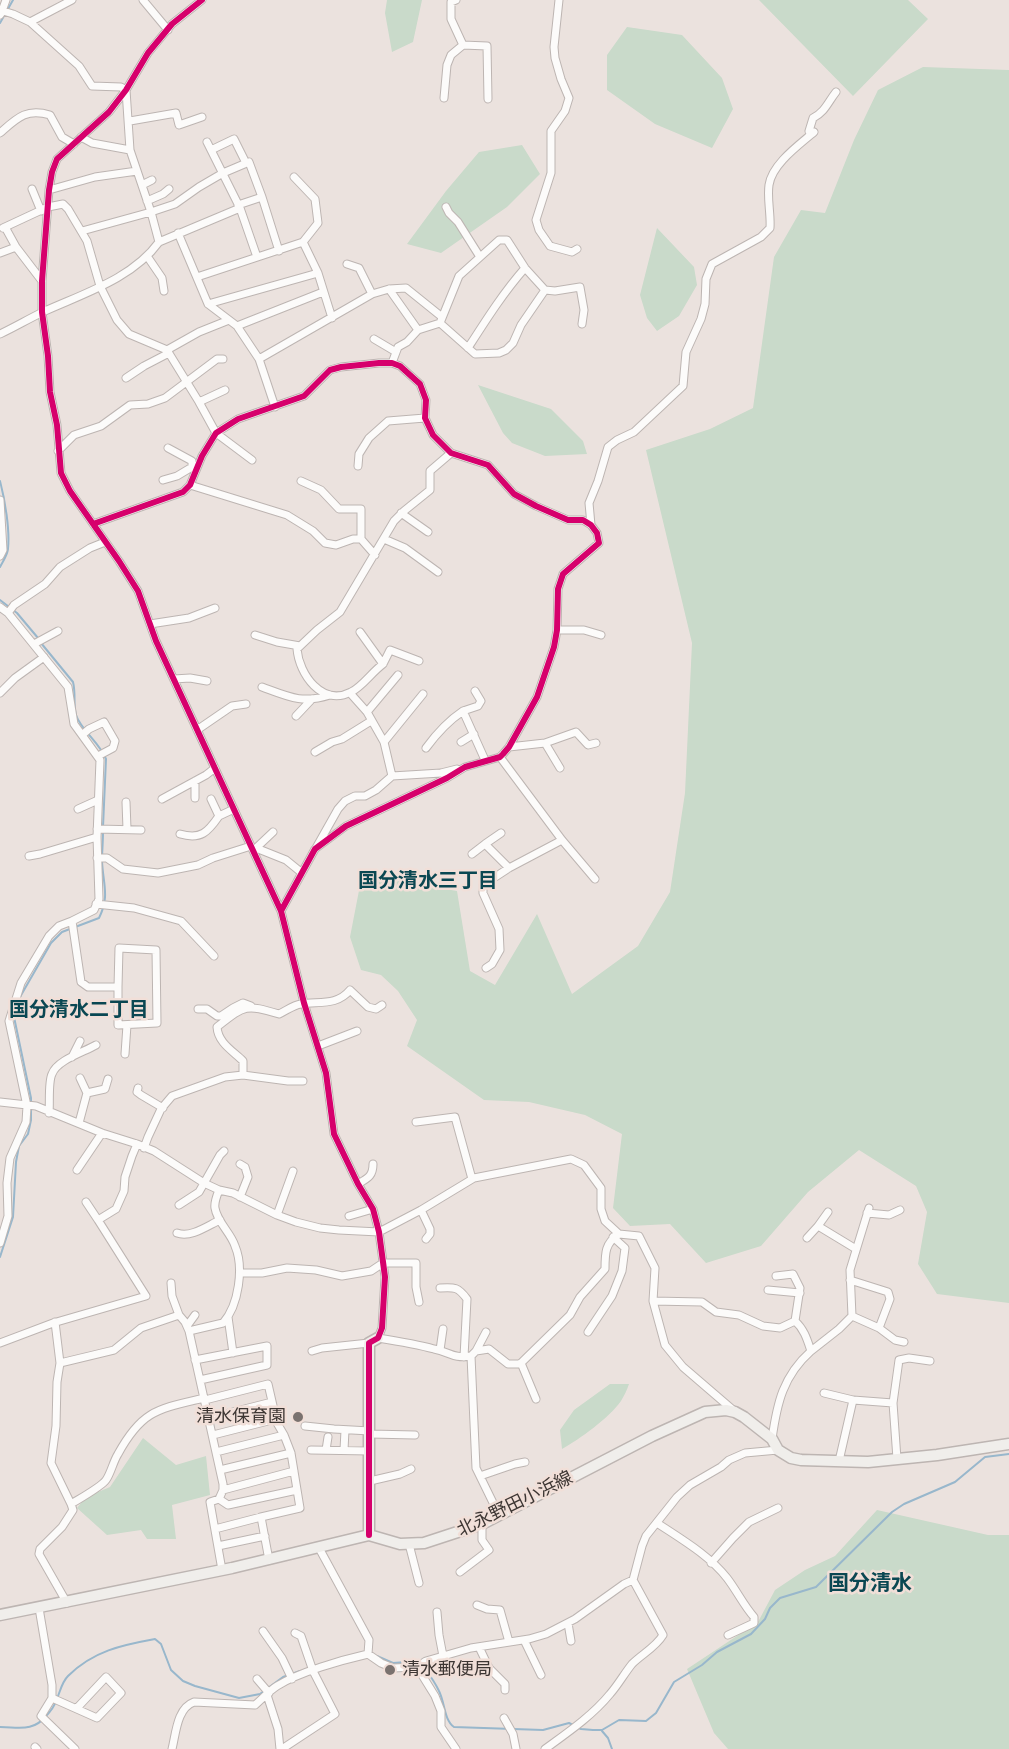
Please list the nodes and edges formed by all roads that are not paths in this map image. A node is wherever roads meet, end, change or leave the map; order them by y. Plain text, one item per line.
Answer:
1 (6, 0) edge
2 (72, 0) edge
3 (143, 0) edge
4 (202, 0) edge
5 (456, 0) edge
6 (559, 0) edge
7 (58, 3) edge
8 (2, 12) edge
9 (30, 22) junction
10 (168, 30) junction
11 (463, 45) junction
12 (126, 90) junction
13 (836, 92) dead end
14 (444, 98) dead end
15 (488, 99) dead end
16 (202, 117) dead end
17 (130, 121) junction
18 (0, 133) edge
19 (81, 137) junction
20 (207, 142) dead end
21 (74, 144) junction
22 (130, 150) junction
23 (211, 150) junction
24 (246, 163) junction
25 (137, 171) junction
26 (223, 173) junction
27 (294, 177) dead end
28 (152, 180) dead end
29 (142, 185) junction
30 (32, 189) dead end
31 (169, 189) dead end
32 (49, 190) junction
33 (262, 198) junction
34 (147, 201) junction
35 (48, 207) junction
36 (239, 207) junction
37 (446, 207) dead end
38 (41, 211) junction
39 (151, 212) junction
40 (2, 228) edge
41 (82, 231) junction
42 (178, 233) junction
43 (159, 242) junction
44 (303, 242) junction
45 (16, 247) junction
46 (577, 249) dead end
47 (279, 250) junction
48 (0, 253) edge
49 (147, 256) junction
50 (257, 257) junction
51 (480, 257) junction
52 (347, 264) dead end
53 (525, 268) junction
54 (318, 273) junction
55 (197, 277) junction
56 (42, 281) junction
57 (100, 286) junction
58 (389, 289) junction
59 (545, 290) junction
60 (164, 291) dead end
61 (323, 292) junction
62 (372, 294) junction
63 (208, 304) junction
64 (42, 312) junction
65 (332, 318) junction
66 (229, 320) junction
67 (441, 320) junction
68 (582, 324) dead end
69 (237, 326) junction
70 (418, 330) junction
71 (0, 334) edge
72 (374, 339) dead end
73 (468, 348) junction
74 (168, 352) junction
75 (396, 352) junction
76 (223, 358) dead end
77 (259, 358) junction
78 (392, 363) junction
79 (126, 378) dead end
80 (186, 381) junction
81 (225, 390) dead end
82 (200, 402) junction
83 (275, 407) junction
84 (425, 418) junction
85 (216, 433) junction
86 (168, 448) dead end
87 (58, 451) junction
88 (451, 453) junction
89 (252, 460) dead end
90 (358, 466) dead end
91 (195, 468) junction
92 (163, 480) dead end
93 (301, 481) dead end
94 (190, 485) junction
95 (0, 500) edge
96 (401, 513) junction
97 (93, 524) junction
98 (591, 525) junction
99 (428, 532) dead end
100 (361, 539) junction
101 (384, 539) junction
102 (105, 542) junction
103 (375, 555) junction
104 (0, 556) edge
105 (438, 572) dead end
106 (0, 607) edge
107 (215, 608) dead end
108 (11, 609) junction
109 (150, 624) junction
110 (557, 630) junction
111 (58, 631) dead end
112 (360, 633) dead end
113 (255, 635) dead end
114 (601, 635) dead end
115 (35, 644) junction
116 (300, 646) junction
117 (44, 657) junction
118 (419, 661) dead end
119 (383, 664) junction
120 (399, 675) dead end
121 (174, 679) junction
122 (207, 681) dead end
123 (262, 687) dead end
124 (475, 691) dead end
125 (0, 693) edge
126 (350, 693) junction
127 (423, 694) dead end
128 (330, 695) junction
129 (312, 699) junction
130 (246, 704) dead end
131 (463, 711) junction
132 (367, 712) junction
133 (296, 716) dead end
134 (371, 721) junction
135 (197, 730) junction
136 (85, 732) junction
137 (474, 734) junction
138 (384, 742) junction
139 (461, 742) dead end
140 (545, 743) junction
141 (596, 743) dead end
142 (426, 747) dead end
143 (509, 747) junction
144 (315, 752) dead end
145 (99, 756) junction
146 (500, 757) junction
147 (485, 760) junction
148 (465, 767) junction
149 (215, 768) junction
150 (560, 768) dead end
151 (392, 776) junction
152 (195, 781) junction
153 (195, 798) dead end
154 (162, 799) dead end
155 (212, 799) dead end
156 (98, 800) junction
157 (126, 802) dead end
158 (78, 809) dead end
159 (234, 809) junction
160 (219, 816) junction
161 (126, 829) junction
162 (141, 830) dead end
163 (97, 832) junction
164 (273, 832) dead end
165 (501, 833) dead end
166 (180, 834) dead end
167 (562, 840) junction
168 (485, 844) junction
169 (253, 848) junction
170 (315, 849) junction
171 (472, 854) dead end
172 (29, 856) dead end
173 (97, 858) junction
174 (509, 868) junction
175 (302, 873) junction
176 (595, 879) dead end
177 (98, 904) junction
178 (281, 910) junction
179 (73, 926) junction
180 (214, 956) dead end
181 (486, 968) dead end
182 (118, 987) junction
183 (304, 1003) junction
184 (382, 1005) dead end
185 (254, 1007) junction
186 (198, 1010) dead end
187 (127, 1025) junction
188 (357, 1031) dead end
189 (80, 1041) dead end
190 (96, 1045) dead end
191 (318, 1046) junction
192 (125, 1054) dead end
193 (72, 1057) junction
194 (243, 1075) junction
195 (80, 1078) dead end
196 (108, 1079) dead end
197 (303, 1081) dead end
198 (138, 1088) dead end
199 (87, 1093) junction
200 (0, 1102) edge
201 (27, 1106) junction
202 (163, 1108) junction
203 (49, 1113) junction
204 (416, 1122) dead end
205 (79, 1123) junction
206 (102, 1133) junction
207 (141, 1146) junction
208 (224, 1151) dead end
209 (240, 1164) dead end
210 (373, 1164) dead end
211 (77, 1170) dead end
212 (293, 1171) dead end
213 (472, 1179) junction
214 (204, 1183) junction
215 (358, 1184) junction
216 (219, 1190) junction
217 (240, 1197) junction
218 (86, 1202) dead end
219 (179, 1205) dead end
220 (373, 1209) junction
221 (421, 1210) junction
222 (900, 1210) dead end
223 (828, 1212) dead end
224 (278, 1215) junction
225 (349, 1216) dead end
226 (98, 1220) junction
227 (220, 1220) junction
228 (818, 1226) junction
229 (379, 1232) junction
230 (177, 1233) dead end
231 (616, 1235) junction
232 (807, 1238) dead end
233 (426, 1239) dead end
234 (0, 1243) edge
235 (856, 1249) junction
236 (383, 1263) junction
237 (240, 1273) junction
238 (776, 1276) dead end
239 (850, 1280) junction
240 (171, 1283) dead end
241 (440, 1287) dead end
242 (768, 1290) dead end
243 (800, 1293) junction
244 (653, 1301) junction
245 (419, 1302) dead end
246 (179, 1315) junction
247 (195, 1315) dead end
248 (852, 1316) junction
249 (228, 1317) junction
250 (795, 1321) junction
251 (55, 1322) junction
252 (879, 1328) junction
253 (188, 1329) junction
254 (443, 1329) dead end
255 (486, 1332) dead end
256 (588, 1332) dead end
257 (374, 1341) junction
258 (904, 1342) dead end
259 (0, 1343) edge
260 (440, 1350) junction
261 (312, 1351) dead end
262 (811, 1351) junction
263 (233, 1353) junction
264 (470, 1355) junction
265 (195, 1360) junction
266 (930, 1361) dead end
267 (60, 1363) junction
268 (521, 1363) junction
269 (200, 1380) junction
270 (825, 1393) dead end
271 (204, 1399) junction
272 (536, 1399) dead end
273 (854, 1400) junction
274 (272, 1402) junction
275 (893, 1403) junction
276 (735, 1412) junction
277 (209, 1418) junction
278 (276, 1419) junction
279 (305, 1426) dead end
280 (345, 1430) junction
281 (370, 1432) junction
282 (213, 1435) junction
283 (284, 1435) junction
284 (415, 1436) dead end
285 (328, 1437) dead end
286 (771, 1439) junction
287 (1009, 1444) edge
288 (311, 1450) dead end
289 (326, 1450) junction
290 (344, 1450) junction
291 (778, 1450) junction
292 (370, 1451) junction
293 (216, 1452) junction
294 (291, 1453) junction
295 (897, 1458) junction
296 (840, 1461) junction
297 (525, 1462) dead end
298 (411, 1469) dead end
299 (220, 1470) junction
300 (294, 1472) junction
301 (480, 1476) junction
302 (370, 1481) junction
303 (223, 1490) junction
304 (297, 1490) junction
305 (219, 1499) junction
306 (71, 1504) junction
307 (778, 1508) dead end
308 (499, 1515) junction
309 (261, 1517) junction
310 (657, 1523) junction
311 (482, 1524) junction
312 (215, 1529) junction
313 (369, 1535) junction
314 (264, 1536) junction
315 (409, 1544) junction
316 (218, 1546) junction
317 (319, 1548) junction
318 (269, 1560) junction
319 (711, 1563) junction
320 (222, 1570) junction
321 (460, 1572) dead end
322 (633, 1580) junction
323 (419, 1582) dead end
324 (67, 1603) junction
325 (477, 1605) dead end
326 (39, 1608) junction
327 (437, 1612) dead end
328 (0, 1615) edge
329 (568, 1623) junction
330 (263, 1631) dead end
331 (295, 1633) dead end
332 (728, 1635) dead end
333 (524, 1640) junction
334 (571, 1641) dead end
335 (509, 1642) junction
336 (479, 1647) junction
337 (368, 1654) junction
338 (444, 1656) junction
339 (417, 1667) junction
340 (314, 1671) junction
341 (541, 1674) dead end
342 (257, 1679) dead end
343 (291, 1679) junction
344 (506, 1690) dead end
345 (268, 1694) junction
346 (52, 1698) junction
347 (77, 1708) junction
348 (504, 1718) dead end
349 (72, 1748) edge
350 (172, 1749) edge
351 (281, 1749) edge
352 (456, 1749) edge
353 (516, 1749) edge
354 (545, 1749) edge

1 - 8 street
2 - 7 street
3 - 10 street
4 - 10 street
5 - 11 street
6 - 46 street
7 - 9 street
8 - 9 street
9 - 12 street
10 - 12 street
11 - 14 street
11 - 15 street
12 - 17 street
12 - 19 street
13 - 98 street
16 - 17 street
17 - 22 street
18 - 21 street
19 - 21 street
19 - 22 street
20 - 23 street
21 - 32 street
22 - 25 street
23 - 24 street
23 - 26 street
24 - 26 street
24 - 33 street
25 - 29 street
25 - 32 street
26 - 36 street
26 - 39 street
27 - 44 street
28 - 29 street
29 - 34 street
30 - 38 street
31 - 34 street
32 - 35 street
33 - 36 street
33 - 47 street
34 - 39 street
35 - 38 street
35 - 41 street
35 - 56 street
36 - 42 street
36 - 50 street
37 - 51 street
38 - 40 street
39 - 41 street
39 - 43 street
40 - 45 street
41 - 57 street
42 - 43 street
42 - 55 street
43 - 49 street
44 - 47 street
44 - 54 street
45 - 48 street
45 - 56 street
47 - 50 street
49 - 57 street
49 - 60 street
50 - 55 street
51 - 53 street
51 - 67 street
52 - 62 street
53 - 59 street
53 - 73 street
54 - 61 street
54 - 63 street
55 - 63 street
56 - 64 street
57 - 64 street
57 - 74 street
58 - 62 street
58 - 67 street
58 - 70 street
59 - 68 street
59 - 73 street
61 - 65 street
61 - 69 street
62 - 65 street
63 - 66 street
64 - 71 street
64 - 87 street
65 - 77 street
66 - 69 street
66 - 74 street
67 - 70 street
67 - 73 street
69 - 77 street
70 - 75 street
72 - 75 street
74 - 79 street
74 - 80 street
75 - 78 street
76 - 80 street
77 - 83 street
78 - 83 street
78 - 84 street
80 - 82 street
80 - 87 street
81 - 82 street
82 - 85 street
83 - 85 street
84 - 88 street
84 - 90 street
85 - 89 street
85 - 91 street
86 - 91 street
87 - 97 street
88 - 96 street
88 - 98 street
91 - 92 street
91 - 94 street
93 - 100 street
94 - 97 street
94 - 100 street
95 - 104 street
96 - 99 street
96 - 101 street
97 - 102 street
98 - 110 street
100 - 103 street
101 - 103 street
101 - 105 street
102 - 108 street
102 - 109 street
103 - 116 street
106 - 108 street
107 - 109 street
108 - 115 street
109 - 121 street
110 - 114 street
110 - 143 street
111 - 115 street
112 - 119 street
113 - 116 street
115 - 117 street
116 - 128 street
117 - 125 street
117 - 136 street
118 - 119 street
119 - 126 street
120 - 132 street
121 - 122 street
121 - 135 street
123 - 129 street
124 - 131 street
126 - 128 street
126 - 132 street
127 - 138 street
128 - 129 street
129 - 133 street
130 - 135 street
131 - 137 street
131 - 142 street
132 - 134 street
134 - 138 street
134 - 144 street
135 - 149 street
136 - 145 street
136 - 145 street
137 - 139 street
137 - 147 street
138 - 151 street
140 - 141 street
140 - 143 street
140 - 150 street
143 - 146 street
145 - 156 street
146 - 147 street
146 - 167 street
147 - 148 street
148 - 151 street
148 - 170 street
149 - 152 street
149 - 159 street
151 - 170 street
152 - 153 street
152 - 154 street
155 - 160 street
156 - 158 street
156 - 163 street
157 - 161 street
159 - 160 street
159 - 169 street
160 - 166 street
161 - 162 street
161 - 163 street
163 - 172 street
163 - 173 street
164 - 169 street
165 - 168 street
167 - 174 street
167 - 176 street
168 - 171 street
168 - 174 street
169 - 173 street
169 - 175 street
169 - 178 street
170 - 175 street
173 - 177 street
174 - 181 street
175 - 178 street
177 - 179 street
177 - 180 street
178 - 183 street
179 - 182 street
179 - 201 street
182 - 187 street
182 - 187 street
183 - 184 street
183 - 185 street
183 - 191 street
185 - 186 street
185 - 194 street
187 - 192 street
188 - 191 street
189 - 193 street
190 - 193 street
191 - 215 street
193 - 203 street
194 - 197 street
194 - 202 street
195 - 199 street
196 - 199 street
198 - 202 street
199 - 205 street
200 - 201 street
201 - 203 street
201 - 234 street
202 - 207 street
203 - 205 street
204 - 213 street
205 - 206 street
206 - 207 street
206 - 211 street
207 - 214 street
207 - 226 street
208 - 214 street
209 - 217 street
210 - 215 street
212 - 224 street
213 - 221 street
213 - 231 street
214 - 216 street
214 - 219 street
215 - 220 street
216 - 217 street
216 - 227 street
217 - 224 street
218 - 226 street
220 - 225 street
220 - 229 street
221 - 229 street
221 - 233 street
222 - 235 street
223 - 228 street
224 - 229 street
226 - 251 street
227 - 230 street
227 - 237 street
228 - 232 street
228 - 235 street
229 - 236 street
231 - 244 street
231 - 256 street
231 - 268 street
235 - 239 street
236 - 237 street
236 - 245 street
236 - 257 street
237 - 249 street
238 - 243 street
239 - 248 street
239 - 252 street
240 - 246 street
241 - 264 street
242 - 243 street
243 - 250 street
244 - 250 street
244 - 276 street
246 - 253 street
246 - 267 street
247 - 253 street
248 - 252 street
248 - 262 street
249 - 253 street
249 - 263 street
250 - 262 street
251 - 259 street
251 - 267 street
252 - 258 street
253 - 265 street
254 - 260 street
255 - 264 street
257 - 260 street
257 - 261 street
257 - 281 main road
260 - 264 street
262 - 286 street
263 - 265 street
263 - 269 street
264 - 268 street
264 - 301 street
265 - 269 street
266 - 275 street
267 - 306 street
268 - 272 street
269 - 271 street
270 - 273 street
271 - 274 street
271 - 277 street
271 - 306 street
273 - 275 street
273 - 296 street
274 - 277 street
274 - 278 street
275 - 295 street
276 - 286 main road
276 - 308 main road, 北永野田小浜線
277 - 282 street
278 - 282 street
278 - 283 street
279 - 280 street
280 - 281 street
280 - 290 street
281 - 284 street
281 - 292 main road
282 - 293 street
283 - 293 street
283 - 294 street
285 - 289 street
286 - 291 main road
287 - 295 main road
288 - 289 street
289 - 290 street
290 - 292 street
291 - 296 main road
291 - 310 street
292 - 302 main road
293 - 299 street
294 - 299 street
294 - 300 street
295 - 296 main road
297 - 301 street
298 - 302 street
299 - 303 street
300 - 303 street
300 - 304 street
301 - 308 street
302 - 313 main road
303 - 305 street
304 - 305 street
304 - 309 street
305 - 312 street
306 - 324 street
307 - 319 street
308 - 311 main road, 北永野田小浜線
309 - 312 street
309 - 314 street
310 - 319 street
310 - 322 street
311 - 315 main road, 北永野田小浜線
311 - 321 street
312 - 316 street
313 - 315 main road, 北永野田小浜線
313 - 317 main road
314 - 316 street
314 - 318 street
315 - 323 street
316 - 320 street
317 - 318 main road
317 - 337 street
318 - 320 main road
319 - 332 street
320 - 324 main road
322 - 329 street
322 - 354 street
324 - 326 main road
325 - 335 street
326 - 328 main road
326 - 346 street
327 - 338 street
329 - 333 street
329 - 334 street
330 - 343 street
331 - 340 street
333 - 335 street
333 - 341 street
335 - 336 street
336 - 338 street
336 - 344 street
337 - 339 street
337 - 340 street
338 - 339 street
339 - 352 street
340 - 343 street
340 - 351 street
342 - 345 street
343 - 345 street
345 - 350 street
345 - 351 street
346 - 347 street
346 - 349 street
347 - 347 street
348 - 353 street

